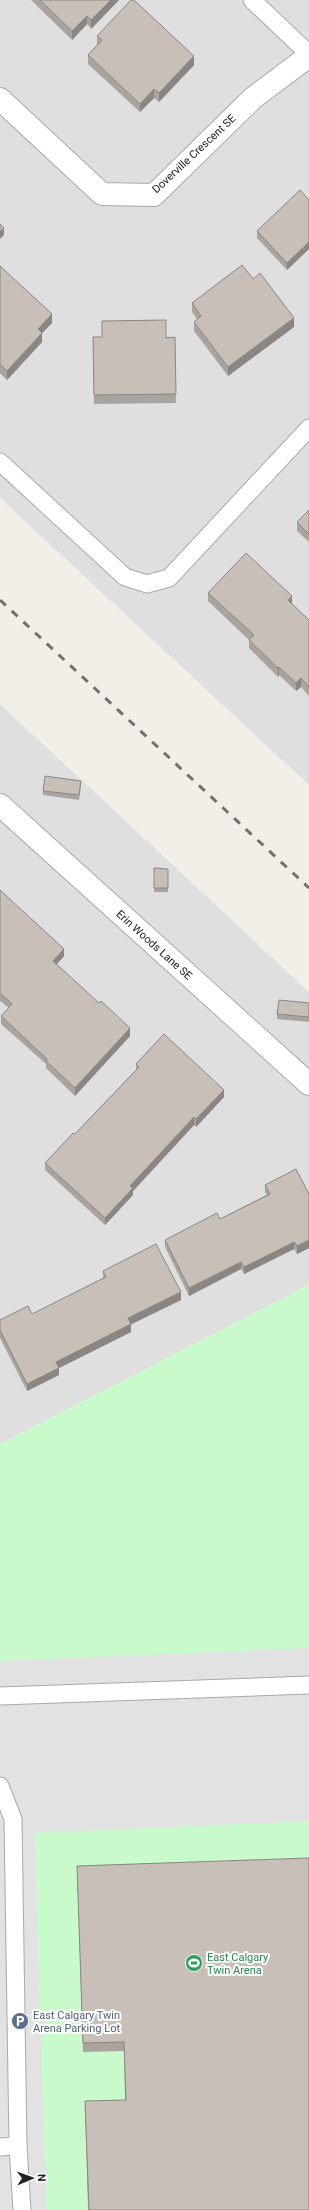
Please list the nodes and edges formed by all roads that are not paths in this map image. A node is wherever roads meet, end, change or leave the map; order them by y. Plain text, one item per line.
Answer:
1 (252, 0) edge
2 (309, 55) edge
3 (0, 99) edge
4 (309, 428) edge
5 (0, 462) edge
6 (0, 805) edge
7 (309, 1084) edge
8 (309, 1686) edge
9 (0, 1696) edge
10 (0, 1786) edge
11 (18, 2146) junction
12 (0, 2147) edge
13 (22, 2210) edge

1 - 2 lane
2 - 3 street, Doverville Crescent SE
4 - 5 lane
6 - 7 street, Erin Woods Lane SE
8 - 9 lane
10 - 11 lane
11 - 12 lane
11 - 13 lane

